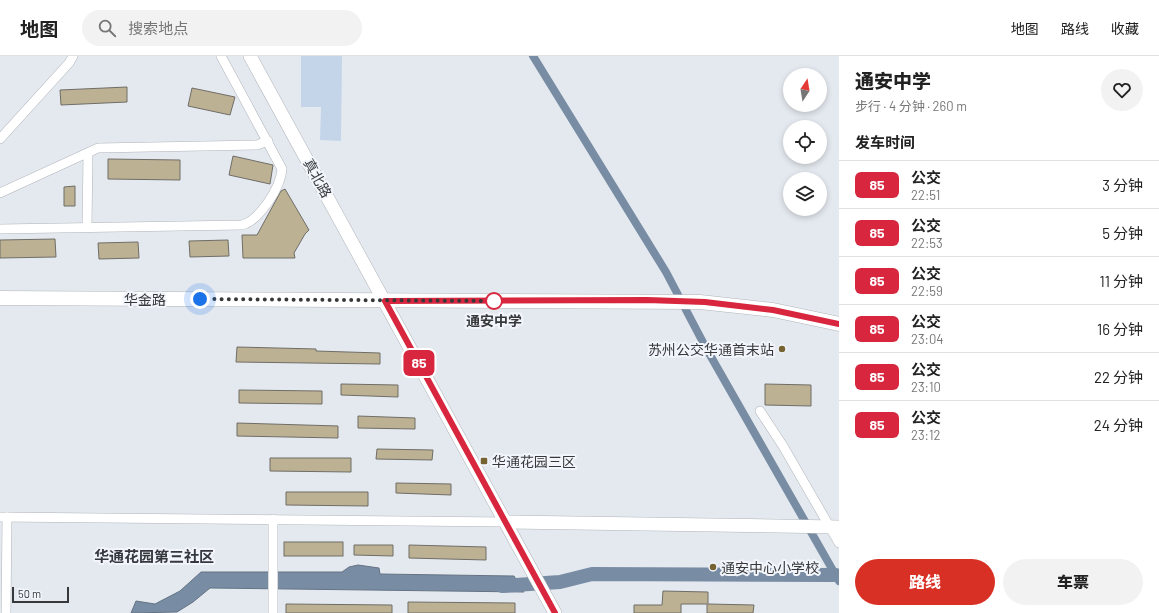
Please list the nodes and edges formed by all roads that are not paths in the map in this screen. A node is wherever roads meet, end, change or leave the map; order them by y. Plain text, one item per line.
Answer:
1 (73, 56) edge
2 (221, 56) edge
3 (252, 57) edge
4 (0, 139) edge
5 (268, 141) junction
6 (88, 153) junction
7 (0, 193) edge
8 (87, 227) junction
9 (0, 229) edge
10 (0, 298) edge
11 (385, 301) junction
12 (839, 324) edge
13 (760, 411) dead end
14 (4, 517) edge
15 (273, 519) junction
16 (506, 522) junction
17 (828, 527) edge
18 (839, 543) edge
19 (6, 613) edge
20 (273, 613) edge
21 (555, 613) edge

1 - 4 street
2 - 5 street
3 - 11 street, 真北路
5 - 6 street
5 - 8 street
6 - 7 street
6 - 8 street
8 - 9 street
10 - 11 main road, 华金路
11 - 12 main road, 华金路
11 - 16 street, 真北路
13 - 17 street
14 - 15 street
14 - 19 street
15 - 16 street
15 - 20 street
16 - 17 street
16 - 21 street, 真北路
17 - 18 street

